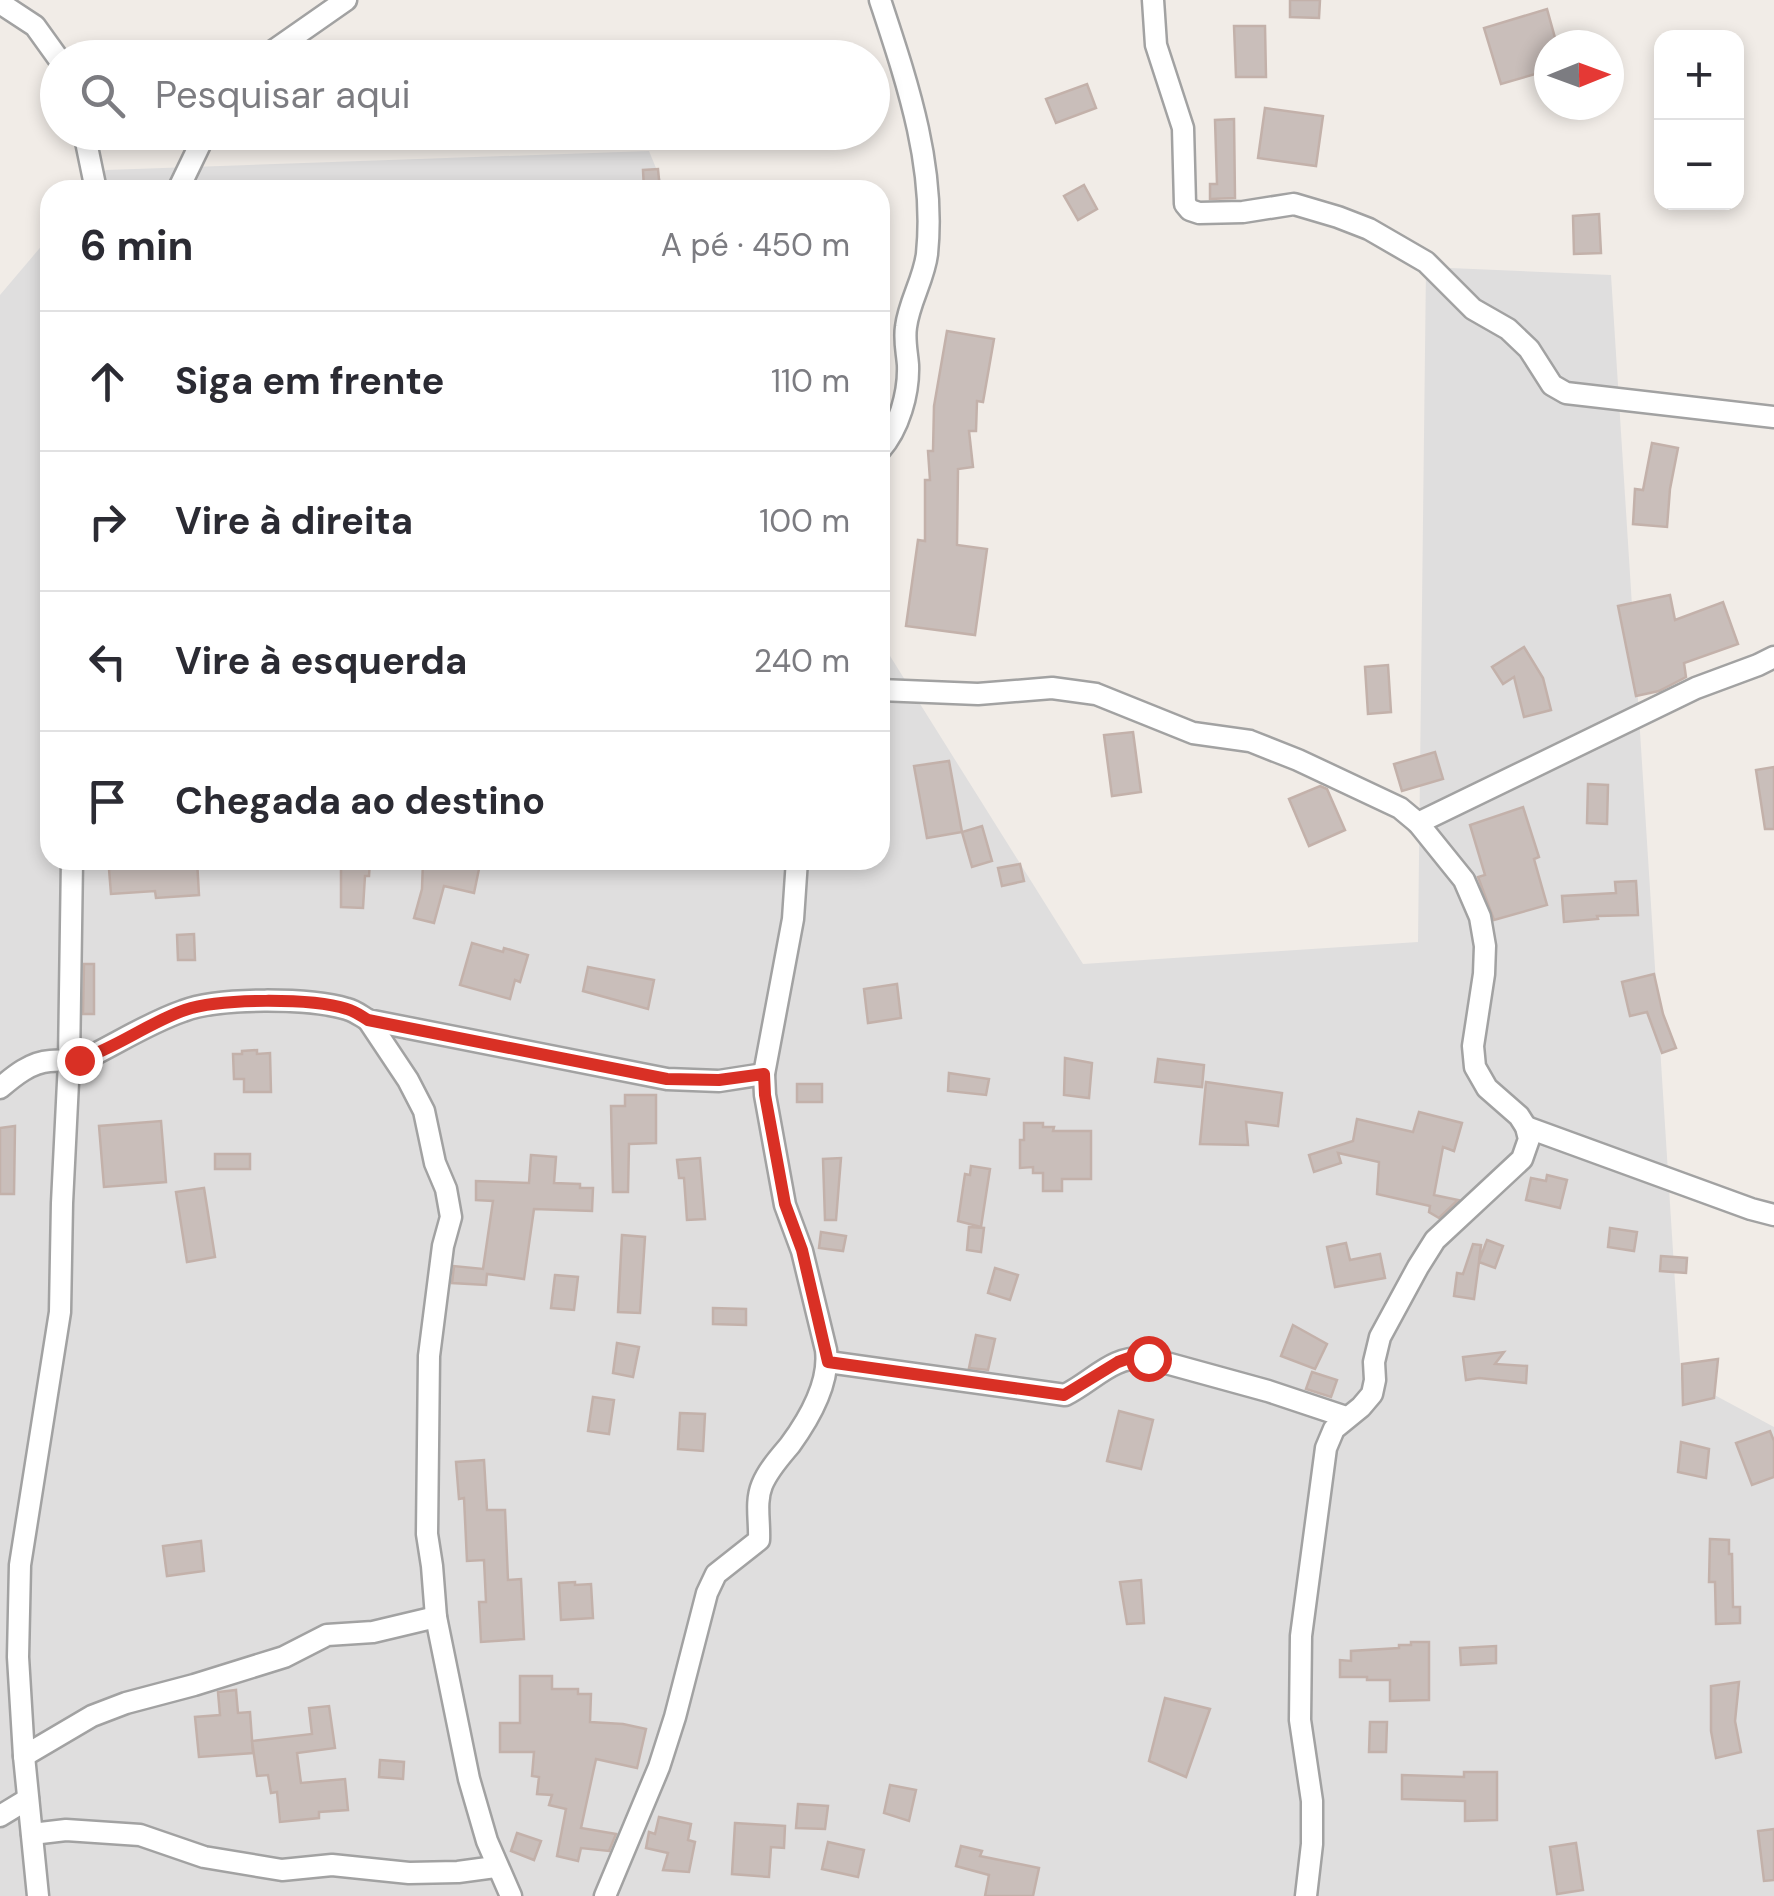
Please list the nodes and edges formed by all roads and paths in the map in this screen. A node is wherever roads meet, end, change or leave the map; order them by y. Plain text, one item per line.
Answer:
1 (346, 0) edge
2 (880, 0) edge
3 (1154, 0) edge
4 (0, 3) edge
5 (46, 40) edge
6 (289, 40) edge
7 (88, 150) edge
8 (197, 150) edge
9 (94, 180) edge
10 (183, 180) edge
11 (1774, 416) edge
12 (890, 435) edge
13 (1774, 657) edge
14 (890, 690) edge
15 (1418, 823) junction
16 (72, 870) edge
17 (796, 870) edge
18 (368, 1020) junction
19 (69, 1062) junction
20 (764, 1074) junction
21 (0, 1088) edge
22 (1526, 1128) junction
23 (1774, 1214) edge
24 (828, 1362) junction
25 (1346, 1417) junction
26 (436, 1617) junction
27 (24, 1756) junction
28 (28, 1800) junction
29 (0, 1816) edge
30 (32, 1834) junction
31 (498, 1868) junction
32 (38, 1896) edge
33 (511, 1896) edge
34 (605, 1896) edge
35 (1306, 1896) edge

1 - 6 street
2 - 12 street
3 - 11 street
4 - 5 street
7 - 9 street
8 - 10 street
13 - 15 street
14 - 15 street
15 - 22 street
16 - 19 street
17 - 20 street
18 - 19 street
18 - 20 street
18 - 26 street
19 - 21 street
19 - 27 street
20 - 24 street
22 - 23 street
22 - 25 street
24 - 25 street
24 - 34 street
25 - 35 street
26 - 27 street
26 - 31 street
27 - 28 street
28 - 29 street
28 - 30 street
30 - 31 street
30 - 32 street
31 - 33 street

